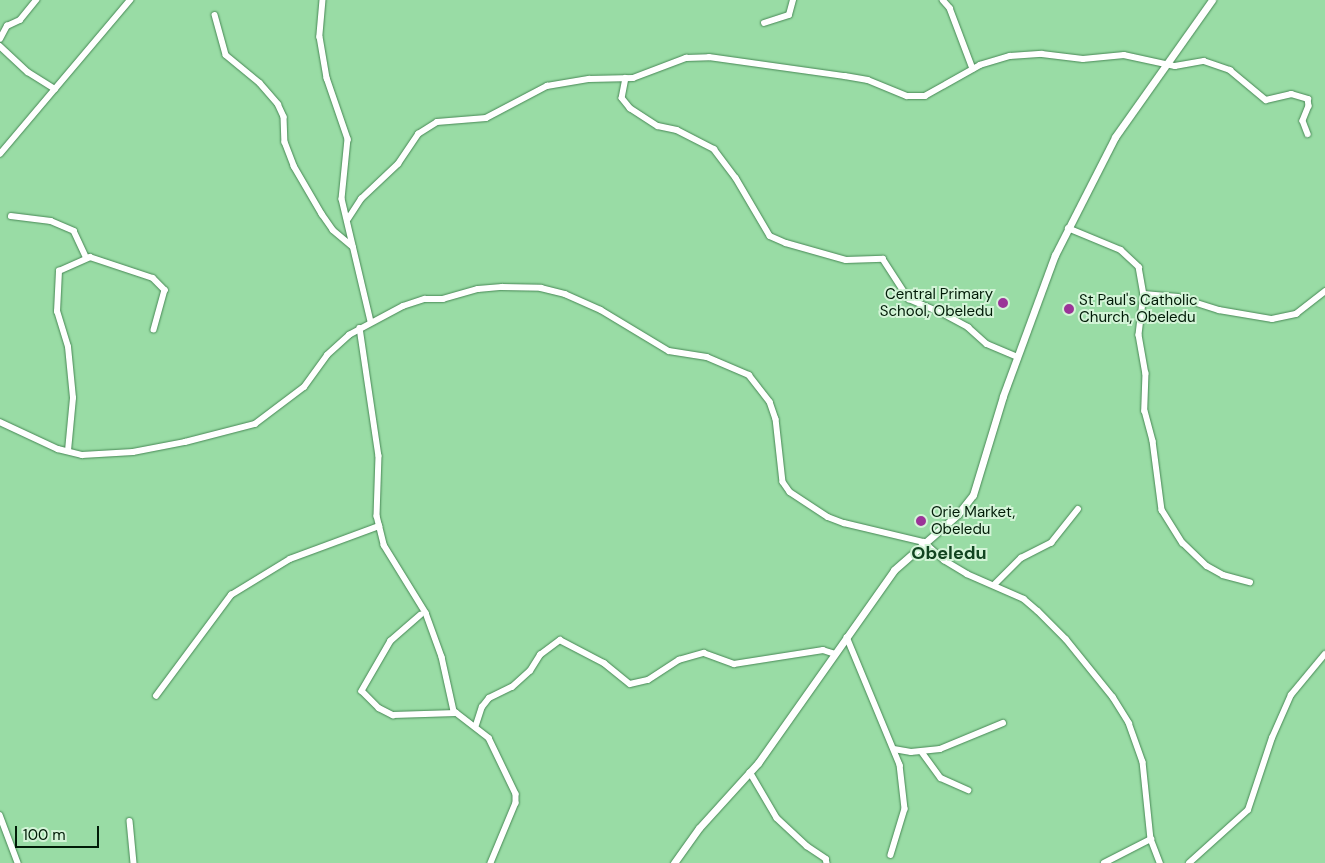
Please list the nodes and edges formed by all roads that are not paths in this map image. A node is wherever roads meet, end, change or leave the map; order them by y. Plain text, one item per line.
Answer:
1 (36, 0) edge
2 (130, 0) edge
3 (323, 0) edge
4 (793, 0) edge
5 (943, 0) edge
6 (1212, 0) edge
7 (216, 15) dead end
8 (764, 23) dead end
9 (0, 39) edge
10 (0, 46) edge
11 (1164, 65) junction
12 (973, 69) junction
13 (626, 78) junction
14 (55, 89) junction
15 (1308, 134) dead end
16 (0, 154) edge
17 (11, 216) dead end
18 (348, 220) junction
19 (1068, 228) junction
20 (353, 247) junction
21 (86, 257) junction
22 (1325, 291) edge
23 (1144, 294) junction
24 (371, 322) junction
25 (360, 328) junction
26 (154, 330) dead end
27 (1017, 357) junction
28 (0, 422) edge
29 (68, 451) junction
30 (1078, 509) dead end
31 (379, 526) junction
32 (924, 542) junction
33 (1250, 582) dead end
34 (994, 585) junction
35 (421, 615) dead end
36 (847, 637) junction
37 (835, 654) junction
38 (1325, 654) edge
39 (156, 696) dead end
40 (456, 713) junction
41 (1003, 724) dead end
42 (476, 725) junction
43 (894, 749) junction
44 (922, 752) junction
45 (750, 772) junction
46 (968, 790) dead end
47 (0, 815) edge
48 (130, 821) dead end
49 (1151, 839) junction
50 (891, 855) dead end
51 (18, 863) edge
52 (134, 863) edge
53 (490, 863) edge
54 (674, 863) edge
55 (827, 863) edge
56 (1104, 863) edge
57 (1160, 863) edge
58 (1189, 863) edge

1 - 9 street
2 - 14 street
3 - 18 street
4 - 8 street
5 - 12 street
6 - 11 main road
7 - 20 street
10 - 14 street
11 - 12 street
11 - 15 street
11 - 19 main road
12 - 13 street
13 - 18 street
13 - 27 street
14 - 16 street
17 - 21 street
18 - 20 street
19 - 23 street
19 - 27 main road
20 - 24 street
21 - 26 street
21 - 29 street
22 - 23 street
23 - 33 street
24 - 25 street
24 - 32 street
25 - 29 street
25 - 31 street
27 - 32 main road
28 - 29 street
30 - 34 street
31 - 39 street
31 - 40 street
32 - 34 street
32 - 36 main road
34 - 49 street
35 - 40 street
36 - 37 main road
36 - 43 street
37 - 42 street
37 - 45 main road
38 - 58 street
40 - 42 street
41 - 44 street
42 - 53 street
43 - 44 street
43 - 50 street
44 - 46 street
45 - 54 main road
45 - 55 street
47 - 51 street
48 - 52 street
49 - 56 street
49 - 57 street

